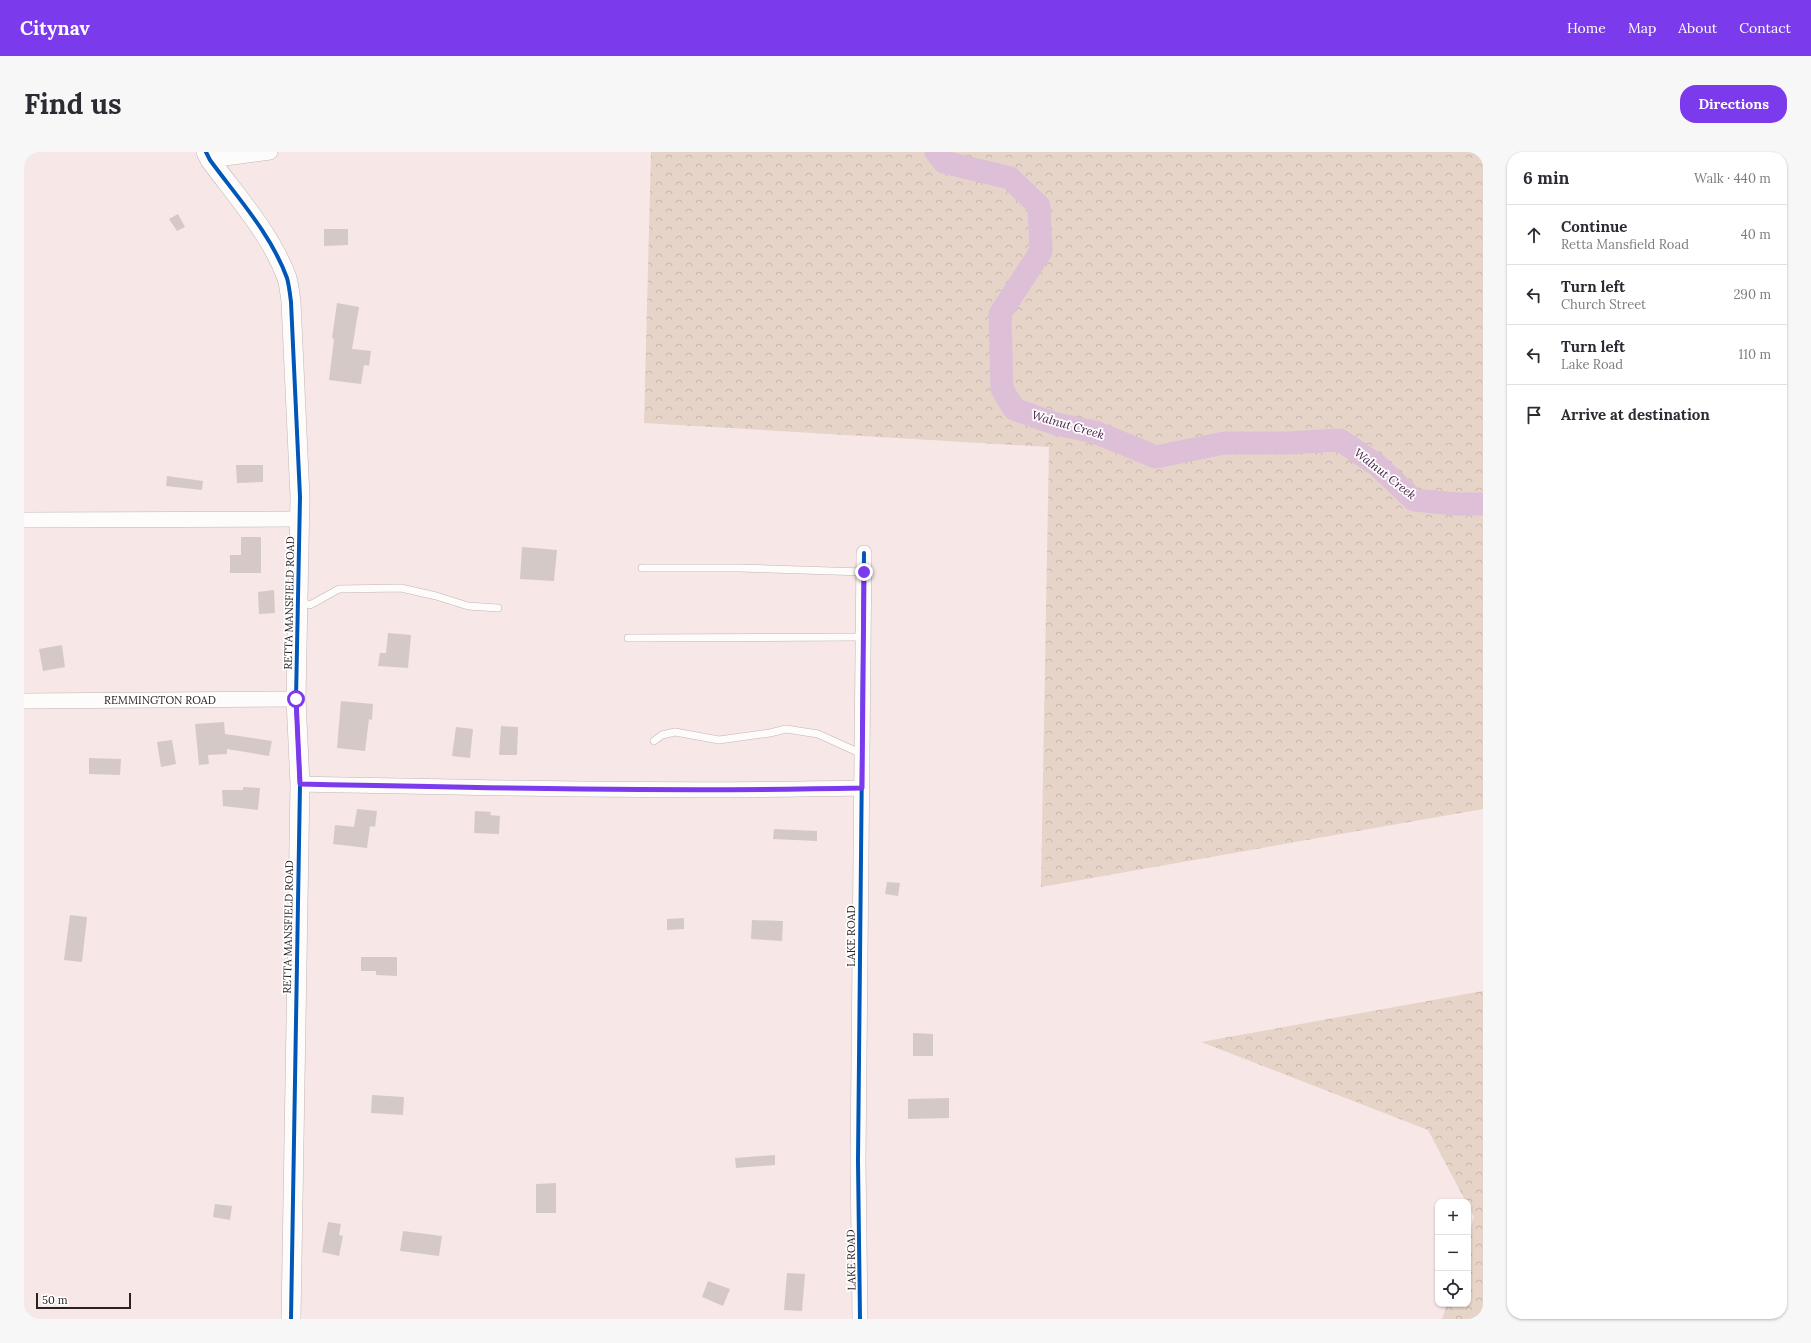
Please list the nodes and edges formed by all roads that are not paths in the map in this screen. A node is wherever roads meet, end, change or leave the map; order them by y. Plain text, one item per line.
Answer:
1 (270, 152) edge
2 (208, 156) edge
3 (299, 519) junction
4 (24, 520) edge
5 (864, 552) dead end
6 (642, 568) dead end
7 (864, 572) junction
8 (298, 601) junction
9 (498, 608) dead end
10 (863, 637) junction
11 (628, 638) dead end
12 (296, 699) junction
13 (24, 701) edge
14 (654, 741) dead end
15 (862, 754) junction
16 (300, 784) junction
17 (862, 788) junction
18 (291, 1319) edge
19 (860, 1319) edge

1 - 2 street
2 - 3 street, RETTA MANSFIELD ROAD
3 - 4 street
3 - 8 street, RETTA MANSFIELD ROAD
5 - 7 street, LAKE ROAD
6 - 7 lane
7 - 10 street, LAKE ROAD
8 - 9 lane
8 - 12 street, RETTA MANSFIELD ROAD
10 - 11 lane
10 - 15 street, LAKE ROAD
12 - 13 street, REMMINGTON ROAD
12 - 16 street, RETTA MANSFIELD ROAD
14 - 15 lane
15 - 17 street, LAKE ROAD
16 - 17 street
16 - 18 street, RETTA MANSFIELD ROAD
17 - 19 street, LAKE ROAD

